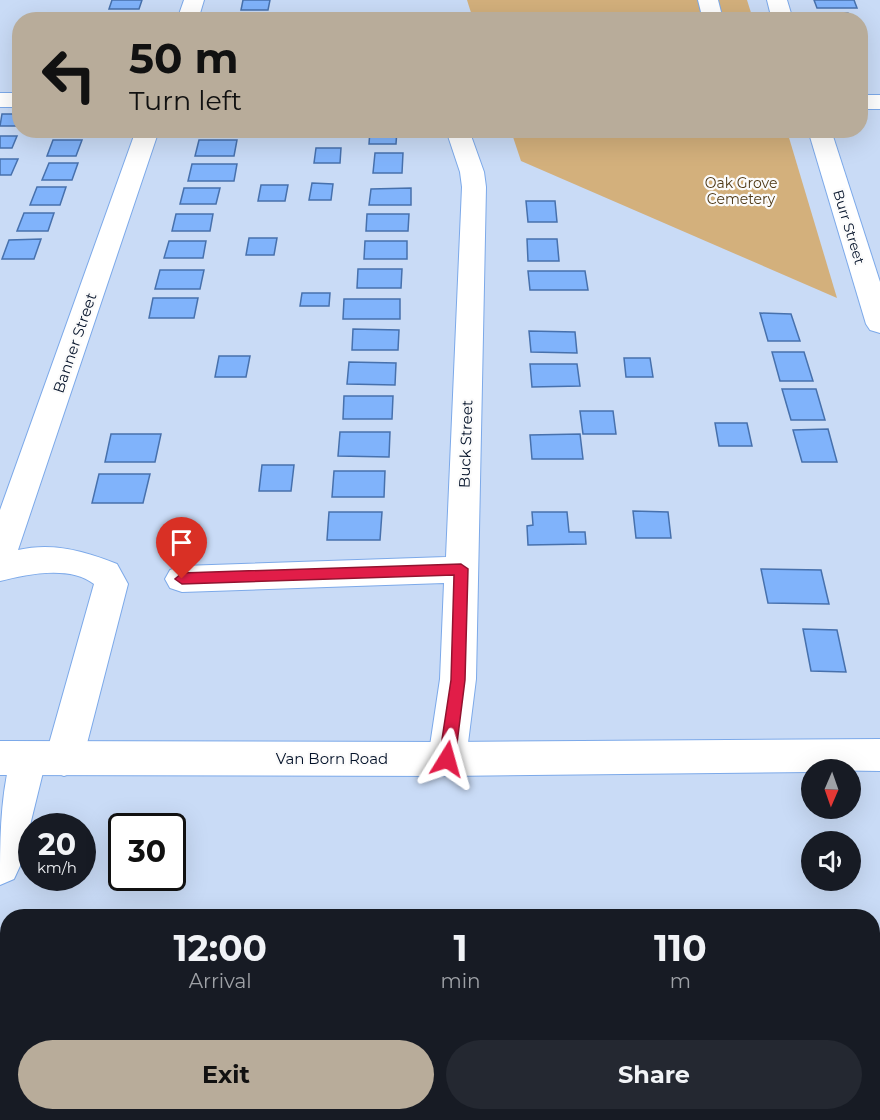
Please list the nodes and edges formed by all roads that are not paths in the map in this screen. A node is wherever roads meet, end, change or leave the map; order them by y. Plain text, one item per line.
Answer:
1 (145, 138) edge
2 (460, 138) edge
3 (822, 138) edge
4 (880, 324) edge
5 (0, 556) edge
6 (0, 568) edge
7 (461, 569) junction
8 (182, 579) dead end
9 (880, 754) edge
10 (13, 759) edge
11 (64, 759) junction
12 (447, 759) junction
13 (0, 866) edge

1 - 5 street, Banner Street
2 - 7 street, Buck Street
3 - 4 street, Burr Street
6 - 11 street
7 - 8 street
7 - 12 street, Buck Street
9 - 12 street, Van Born Road
10 - 11 street, Van Born Road
10 - 13 street
11 - 12 street, Van Born Road

